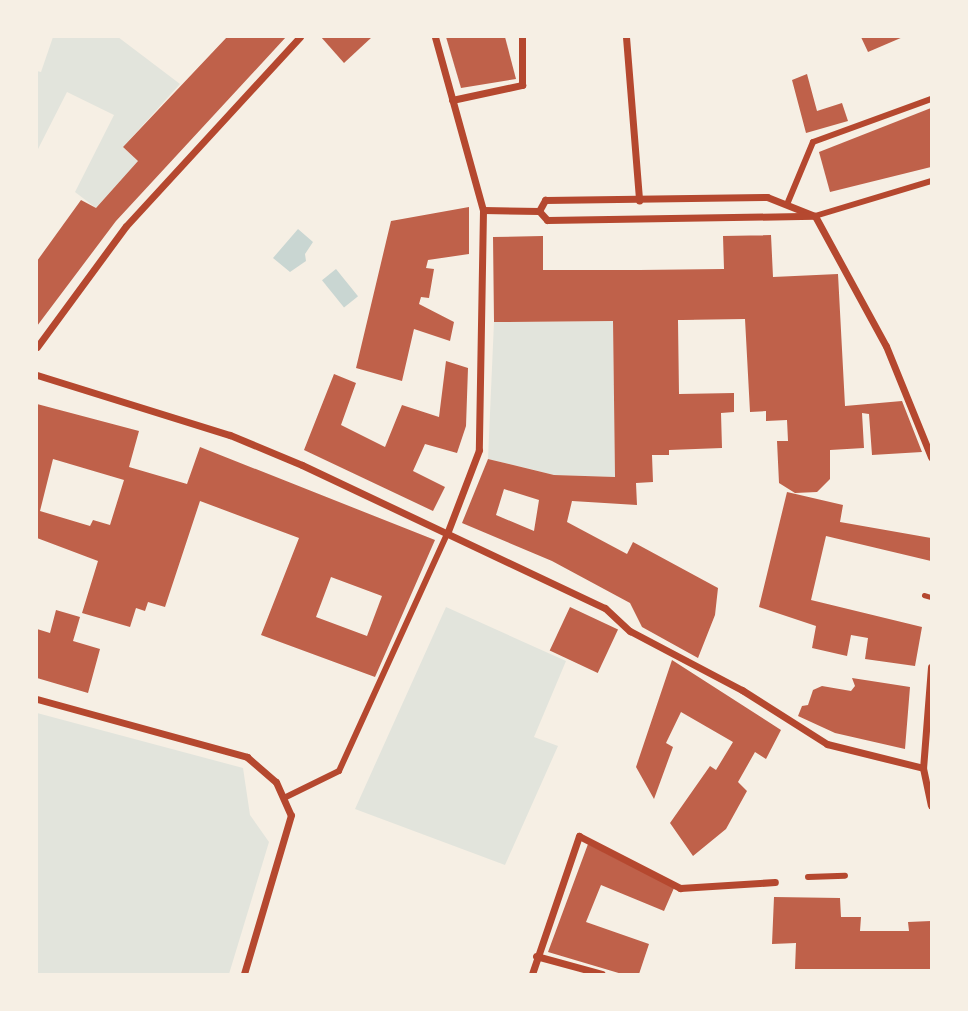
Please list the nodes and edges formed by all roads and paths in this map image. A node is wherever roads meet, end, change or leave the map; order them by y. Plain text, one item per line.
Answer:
1 (300, 37) edge
2 (435, 37) edge
3 (522, 37) edge
4 (626, 37) edge
5 (931, 99) edge
6 (452, 100) junction
7 (931, 181) edge
8 (639, 200) junction
9 (788, 202) junction
10 (483, 210) junction
11 (539, 211) junction
12 (815, 216) junction
13 (37, 347) edge
14 (37, 375) edge
15 (931, 457) edge
16 (447, 534) junction
17 (924, 596) dead end
18 (931, 597) edge
19 (931, 667) edge
20 (37, 699) edge
21 (923, 768) junction
22 (286, 797) junction
23 (931, 804) edge
24 (845, 876) dead end
25 (808, 877) dead end
26 (775, 882) dead end
27 (536, 956) junction
28 (244, 974) edge
29 (532, 974) edge
30 (602, 974) edge

1 - 13 street
2 - 6 street
3 - 6 street
4 - 8 street
5 - 9 street
6 - 10 street
7 - 12 street
8 - 9 street
8 - 11 street
9 - 12 street
10 - 11 street
10 - 16 street
11 - 12 street
12 - 15 street
14 - 16 street
16 - 21 street
16 - 22 street
17 - 18 lane
19 - 21 street
20 - 22 street
21 - 23 street
22 - 28 street
24 - 25 street
26 - 27 street
27 - 29 street
27 - 30 street

